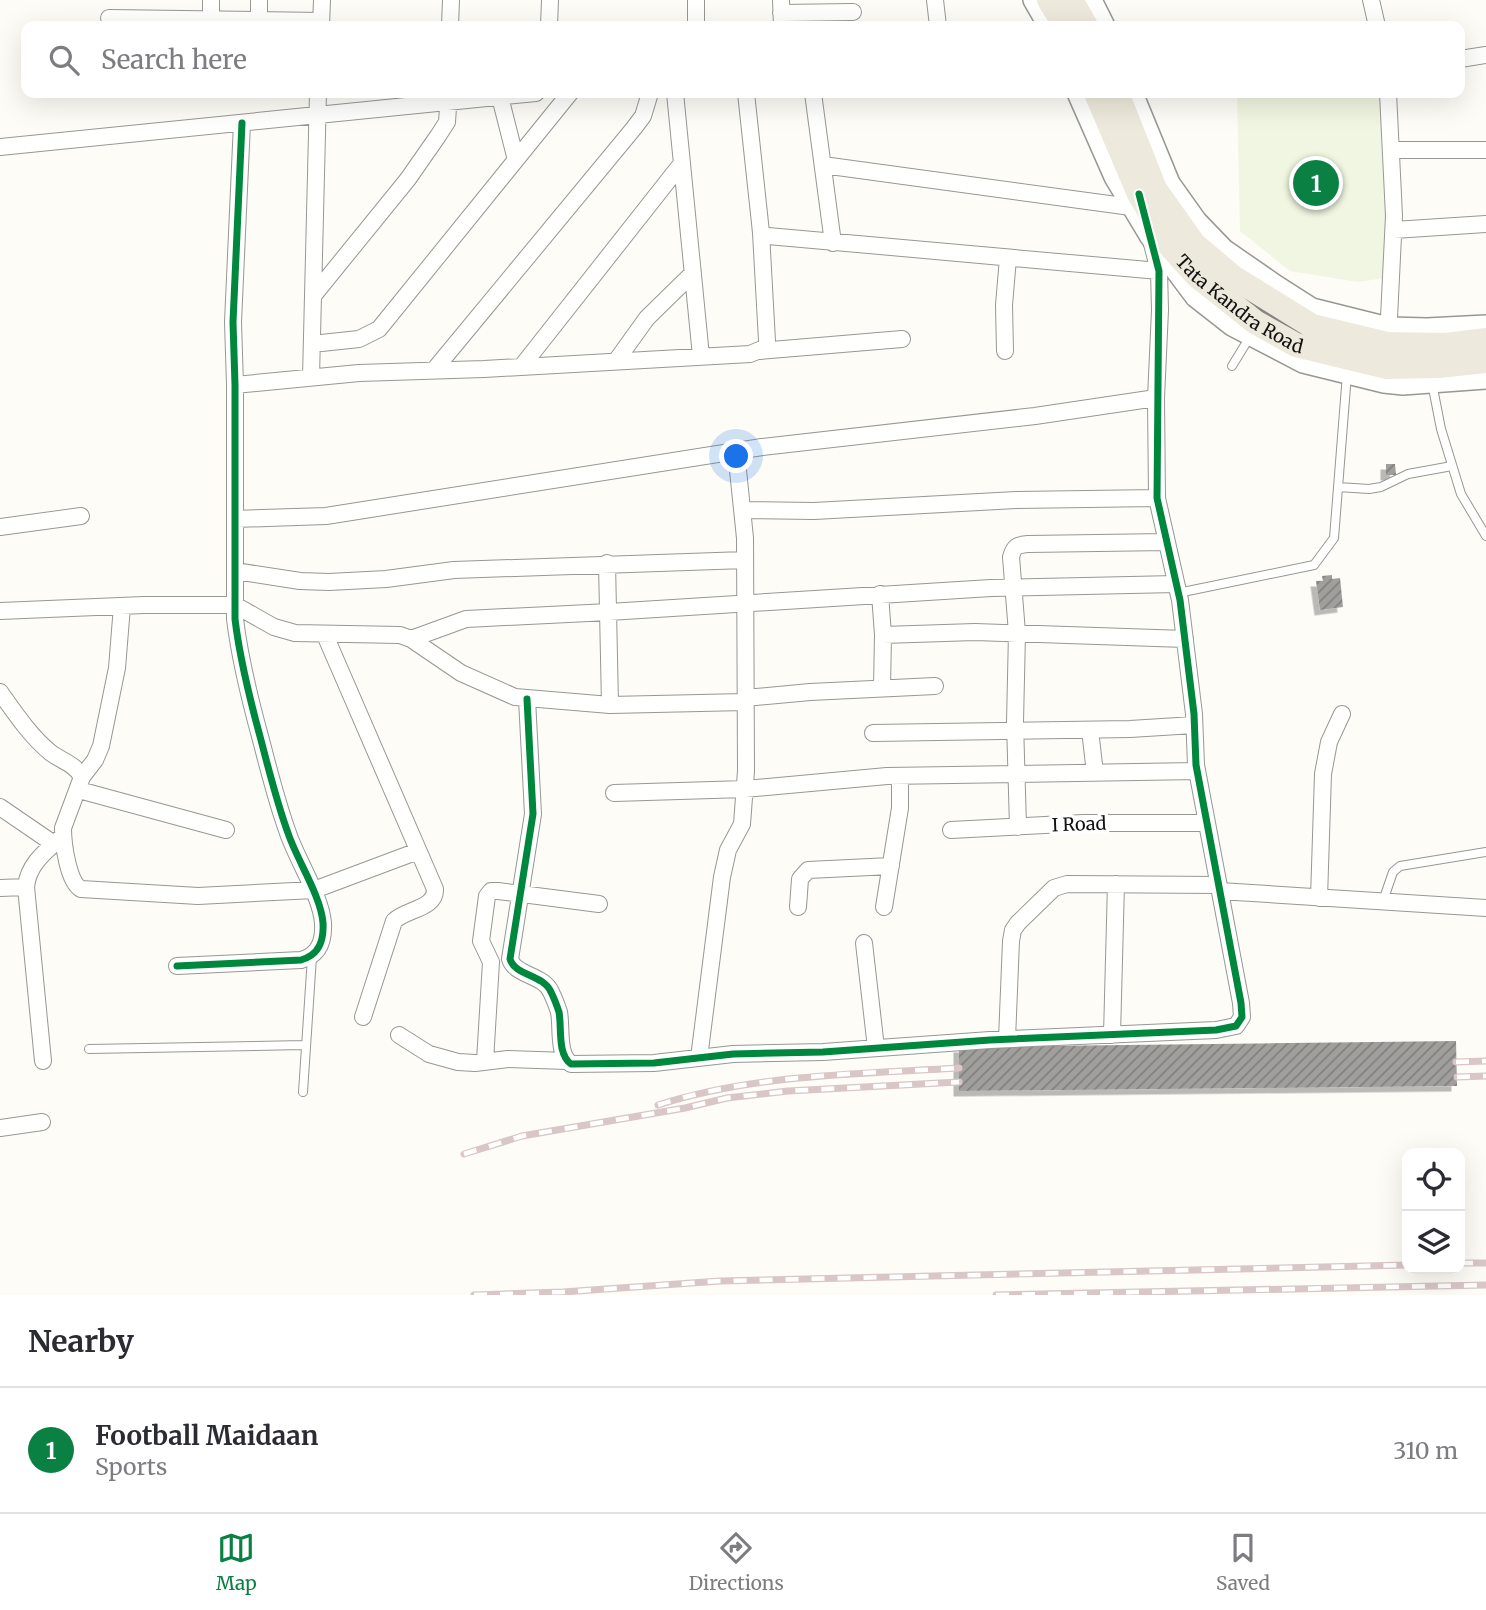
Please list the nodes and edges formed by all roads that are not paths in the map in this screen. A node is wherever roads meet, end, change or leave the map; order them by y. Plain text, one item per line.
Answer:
1 (211, 0) edge
2 (259, 0) edge
3 (322, 0) edge
4 (451, 0) edge
5 (550, 0) edge
6 (696, 0) edge
7 (935, 0) edge
8 (1033, 0) edge
9 (1049, 0) edge
10 (1071, 0) edge
11 (1371, 0) edge
12 (781, 13) edge
13 (853, 13) edge
14 (109, 18) dead end
15 (1087, 18) edge
16 (211, 19) junction
17 (259, 20) junction
18 (274, 21) edge
19 (321, 21) edge
20 (450, 21) edge
21 (549, 21) edge
22 (696, 21) edge
23 (937, 21) edge
24 (1045, 21) edge
25 (1376, 21) edge
26 (1486, 54) edge
27 (1465, 58) edge
28 (318, 98) edge
29 (442, 98) edge
30 (449, 98) edge
31 (500, 98) edge
32 (566, 98) edge
33 (648, 98) edge
34 (676, 98) edge
35 (747, 98) edge
36 (814, 98) edge
37 (1079, 98) edge
38 (1098, 98) edge
39 (1119, 98) edge
40 (1135, 98) edge
41 (1388, 98) edge
42 (317, 115) junction
43 (242, 123) junction
44 (0, 148) edge
45 (1391, 150) junction
46 (1486, 150) edge
47 (516, 160) junction
48 (682, 163) junction
49 (823, 165) junction
50 (1135, 201) junction
51 (1486, 224) edge
52 (1394, 230) junction
53 (761, 233) junction
54 (1150, 237) junction
55 (832, 243) junction
56 (1008, 258) junction
57 (1159, 271) junction
58 (693, 273) junction
59 (313, 296) junction
60 (1486, 325) edge
61 (1253, 329) junction
62 (902, 339) dead end
63 (1486, 340) edge
64 (312, 344) junction
65 (760, 351) junction
66 (1005, 351) dead end
67 (1387, 355) junction
68 (701, 356) junction
69 (616, 361) junction
70 (1486, 361) edge
71 (522, 366) junction
72 (1232, 366) dead end
73 (435, 370) junction
74 (1347, 374) junction
75 (311, 377) junction
76 (1486, 379) edge
77 (1432, 383) junction
78 (235, 385) junction
79 (1156, 398) junction
80 (736, 451) junction
81 (1452, 466) junction
82 (1338, 487) junction
83 (1157, 498) junction
84 (742, 510) junction
85 (81, 516) dead end
86 (235, 519) junction
87 (0, 527) edge
88 (1486, 536) edge
89 (1167, 542) junction
90 (745, 560) junction
91 (607, 563) junction
92 (235, 571) junction
93 (1013, 588) junction
94 (1177, 588) junction
95 (880, 594) junction
96 (745, 604) junction
97 (235, 605) junction
98 (122, 606) junction
99 (0, 611) edge
100 (610, 612) junction
101 (1017, 633) junction
102 (325, 635) junction
103 (883, 635) junction
104 (411, 639) junction
105 (1185, 639) junction
106 (935, 686) dead end
107 (883, 688) junction
108 (0, 692) edge
109 (527, 699) junction
110 (745, 700) junction
111 (610, 705) junction
112 (1342, 714) dead end
113 (1194, 725) junction
114 (1090, 730) junction
115 (1016, 731) junction
116 (873, 733) dead end
117 (1197, 771) junction
118 (1095, 773) junction
119 (1017, 774) junction
120 (900, 776) junction
121 (80, 783) junction
122 (745, 789) junction
123 (614, 793) dead end
124 (0, 807) edge
125 (1208, 824) junction
126 (1018, 827) junction
127 (226, 830) dead end
128 (951, 830) dead end
129 (59, 840) junction
130 (418, 851) junction
131 (1486, 852) edge
132 (891, 866) junction
133 (1116, 884) junction
134 (26, 887) junction
135 (0, 888) edge
136 (1219, 888) junction
137 (314, 890) junction
138 (520, 894) junction
139 (1320, 898) junction
140 (1384, 901) junction
141 (599, 904) dead end
142 (884, 907) dead end
143 (798, 908) dead end
144 (1486, 908) edge
145 (864, 943) dead end
146 (312, 957) junction
147 (177, 966) dead end
148 (363, 1017) dead end
149 (399, 1035) dead end
150 (1112, 1035) junction
151 (1007, 1040) junction
152 (304, 1045) junction
153 (876, 1048) junction
154 (89, 1049) dead end
155 (699, 1058) junction
156 (43, 1061) dead end
157 (485, 1061) junction
158 (567, 1061) junction
159 (303, 1092) dead end
160 (42, 1122) dead end
161 (0, 1128) edge

1 - 16 street
2 - 17 street
3 - 19 street
4 - 20 street
5 - 21 street
6 - 22 street
7 - 23 street
8 - 24 street
9 - 15 main road
10 - 15 main road
11 - 25 street
12 - 13 street
14 - 16 street
16 - 17 street
17 - 18 street
26 - 27 street
28 - 42 street
29 - 42 street
30 - 59 street
31 - 47 street
32 - 47 street
33 - 73 street
34 - 48 street
35 - 53 street
36 - 49 street
37 - 50 street
38 - 50 main road, Tata Kandra Road
39 - 67 main road, Tata Kandra Road
40 - 67 street
41 - 45 street
42 - 43 street
42 - 59 street
43 - 44 street
43 - 78 street
45 - 46 street
45 - 52 street
47 - 64 street
48 - 58 street
48 - 71 street
49 - 50 street
49 - 55 street
50 - 54 street
50 - 61 main road, Tata Kandra Road
51 - 52 street
52 - 67 street
53 - 55 street
53 - 65 street
54 - 57 street
54 - 61 street
55 - 56 street
56 - 57 street
56 - 66 street
57 - 79 street
58 - 68 street
58 - 69 street
59 - 64 street
60 - 67 street
61 - 67 main road, Tata Kandra Road
61 - 72 lane
61 - 74 street
62 - 65 street
63 - 67 main road, Tata Kandra Road
64 - 75 street
65 - 68 street
67 - 70 main road, Tata Kandra Road
67 - 74 street
67 - 77 street
68 - 69 street
69 - 71 street
71 - 73 street
73 - 75 street
74 - 82 lane
75 - 78 street
76 - 77 street
77 - 81 lane
78 - 86 street
79 - 80 street
79 - 83 street
80 - 84 street
80 - 86 street
81 - 82 lane
81 - 88 lane
82 - 94 lane
83 - 84 street
83 - 89 street
84 - 90 street
85 - 87 street
86 - 92 street
89 - 93 street
89 - 94 street
90 - 91 street
90 - 96 street
91 - 92 street
91 - 100 street
92 - 97 street
93 - 94 street
93 - 95 street
93 - 101 street
94 - 105 street
95 - 96 street
95 - 103 street
96 - 100 street
96 - 110 street
97 - 98 street
97 - 102 street
97 - 137 street
98 - 99 street
98 - 121 street
100 - 104 street
100 - 111 street
101 - 103 street
101 - 105 street
101 - 115 street
102 - 104 street
102 - 130 street
103 - 107 street
104 - 109 street
105 - 113 street
106 - 107 street
107 - 110 street
108 - 121 street
109 - 111 street
109 - 138 street
110 - 111 street
110 - 122 street
112 - 139 street
113 - 114 street
113 - 117 street
114 - 115 street
114 - 118 street
115 - 116 street
115 - 119 street
117 - 118 street
117 - 125 street
118 - 119 street
119 - 120 street
119 - 126 street
120 - 122 street
120 - 132 street
121 - 127 street
121 - 129 street
122 - 123 street
122 - 155 street
124 - 129 street
125 - 126 street, I Road
125 - 136 street
126 - 128 street, I Road
129 - 134 street
129 - 137 street
130 - 137 street
130 - 148 street
131 - 140 lane
132 - 142 street
132 - 143 street
133 - 136 street
133 - 150 street
133 - 151 street
134 - 135 street
134 - 156 street
136 - 139 street
136 - 150 street
137 - 146 street
138 - 141 street
138 - 157 street
138 - 158 street
139 - 140 street
140 - 144 street
145 - 153 street
146 - 147 street
146 - 152 lane
149 - 157 street
150 - 151 street
151 - 153 street
152 - 154 lane
152 - 159 lane
153 - 155 street
155 - 158 street
157 - 158 street
160 - 161 street

